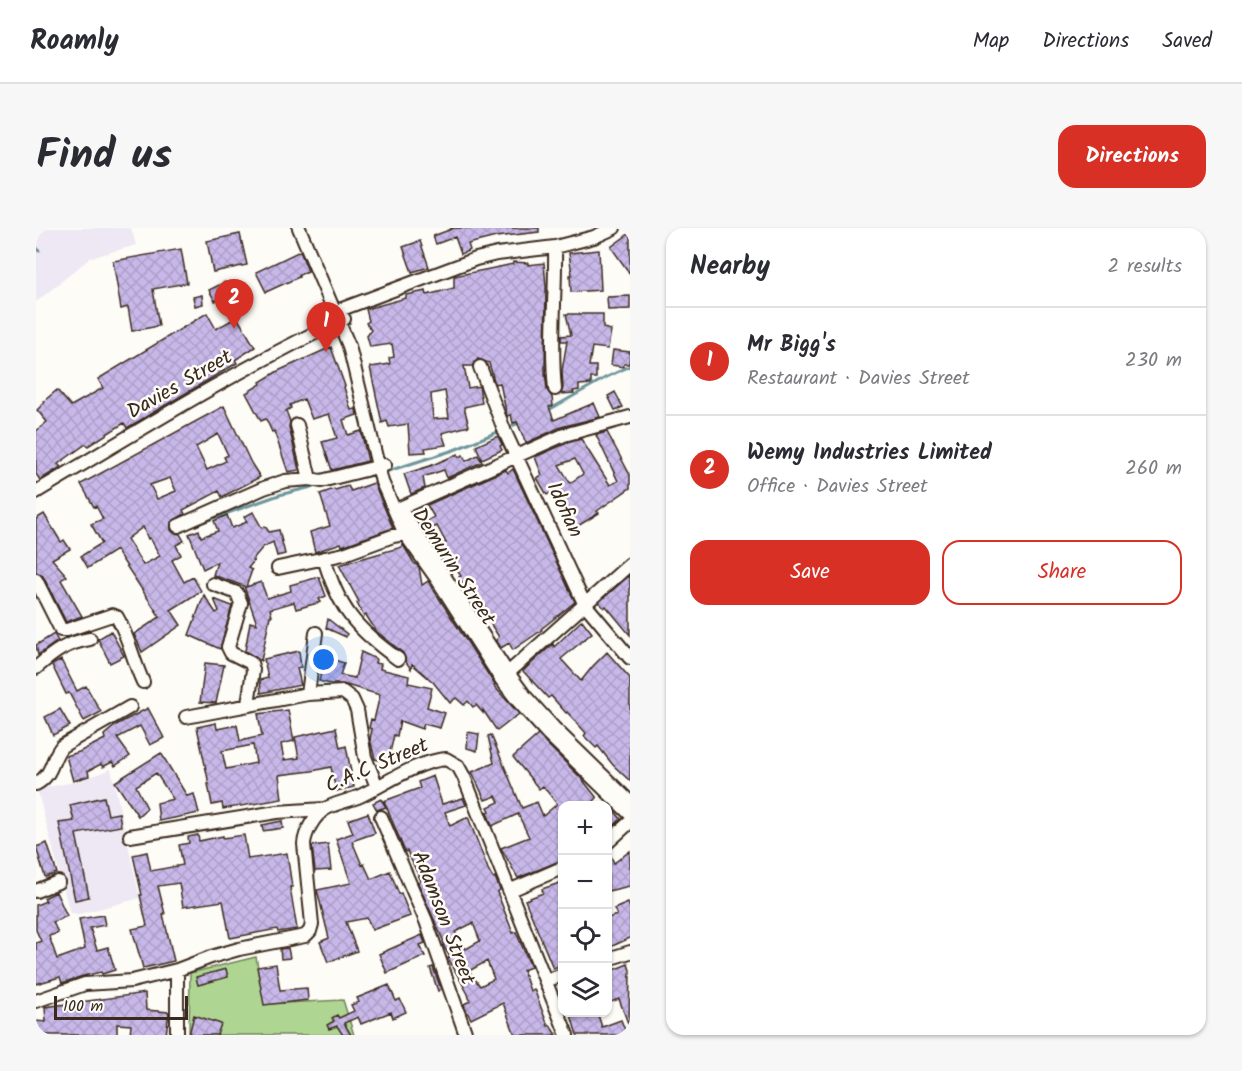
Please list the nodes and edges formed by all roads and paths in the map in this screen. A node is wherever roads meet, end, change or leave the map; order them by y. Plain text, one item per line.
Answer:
1 (299, 228) edge
2 (308, 228) edge
3 (614, 228) edge
4 (555, 247) junction
5 (340, 315) junction
6 (480, 367) dead end
7 (555, 389) dead end
8 (630, 417) edge
9 (297, 425) dead end
10 (517, 455) junction
11 (384, 472) junction
12 (310, 479) junction
13 (37, 490) edge
14 (400, 508) junction
15 (178, 526) dead end
16 (405, 534) junction
17 (324, 558) junction
18 (630, 564) edge
19 (278, 568) dead end
20 (36, 580) edge
21 (213, 584) dead end
22 (585, 603) junction
23 (316, 633) dead end
24 (90, 639) dead end
25 (630, 658) edge
26 (398, 659) dead end
27 (36, 668) edge
28 (508, 674) junction
29 (142, 682) dead end
30 (308, 694) junction
31 (248, 704) junction
32 (130, 707) dead end
33 (186, 717) dead end
34 (36, 784) edge
35 (377, 787) junction
36 (630, 802) edge
37 (324, 809) junction
38 (630, 814) edge
39 (381, 817) dead end
40 (630, 822) edge
41 (130, 836) dead end
42 (612, 838) edge
43 (558, 870) edge
44 (58, 882) dead end
45 (511, 890) junction
46 (36, 891) edge
47 (630, 952) edge
48 (612, 958) edge
49 (177, 970) junction
50 (558, 976) edge
51 (546, 981) junction
52 (36, 1001) edge
53 (177, 1035) edge
54 (466, 1035) edge
55 (567, 1035) edge

1 - 5 street, Demurin Street
2 - 5 street, Demurin Street
3 - 4 street, Davies Street
4 - 5 street, Davies Street
4 - 7 street
5 - 11 street, Demurin Street
5 - 13 street, Davies Street
6 - 10 street, Idofian
8 - 10 street
9 - 12 street
10 - 14 street
10 - 22 street, Idofian
11 - 12 street
11 - 14 street, Demurin Street
11 - 16 street, Demurin Street
12 - 15 street
14 - 28 street, Demurin Street
16 - 17 street
16 - 38 street, Demurin Street
17 - 19 street
17 - 26 street
18 - 22 street
20 - 29 street
21 - 31 street
22 - 25 street, Idofian
22 - 28 street
23 - 30 street
24 - 27 street
28 - 36 street, Demurin Street
30 - 31 street
30 - 35 street
31 - 33 street
32 - 34 street
35 - 37 street, C.A.C Street
35 - 45 street, C.A.C Street
37 - 41 street
37 - 49 street, C.A.C Street
39 - 54 street, Adamson Street
40 - 42 street
43 - 45 street
44 - 46 street
45 - 51 street, C.A.C Street
47 - 48 street
49 - 52 street
49 - 53 street
50 - 51 street
51 - 55 street, C.A.C Street

